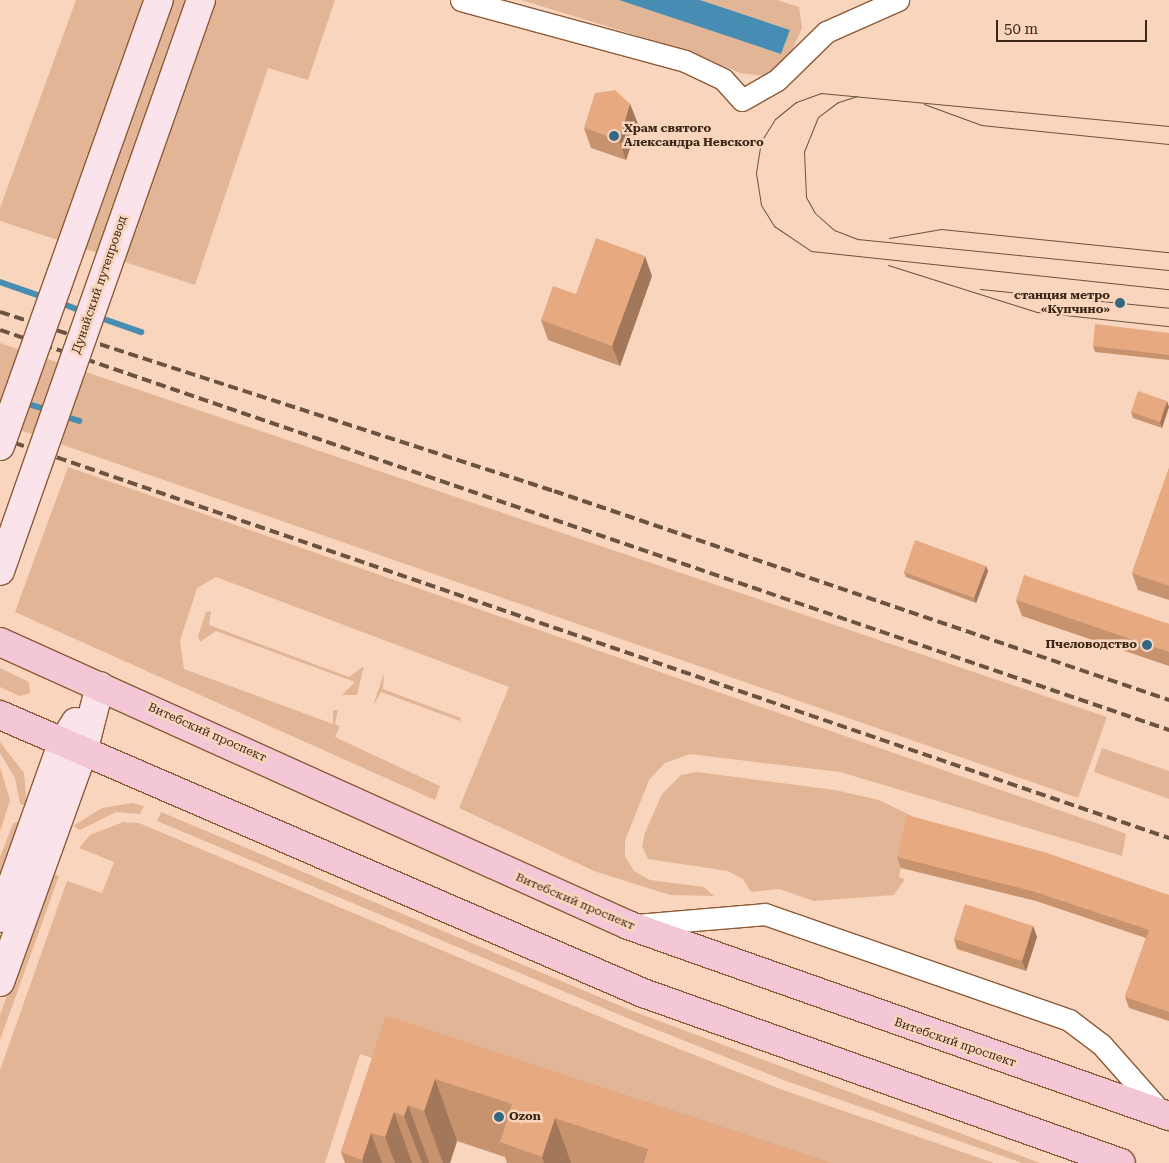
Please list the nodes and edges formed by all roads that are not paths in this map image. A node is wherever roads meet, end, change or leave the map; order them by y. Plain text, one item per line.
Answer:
1 (159, 0) edge
2 (201, 0) edge
3 (461, 0) edge
4 (898, 0) edge
5 (0, 446) edge
6 (0, 571) edge
7 (0, 642) edge
8 (100, 686) junction
9 (0, 715) edge
10 (72, 748) junction
11 (0, 918) edge
12 (628, 925) junction
13 (0, 982) edge
14 (1165, 1114) edge
15 (1122, 1163) edge

1 - 5 main road, bridge
2 - 6 main road, Дунайский путепровод, bridge
3 - 4 street
7 - 8 main road, Витебский проспект
8 - 10 main road
8 - 12 main road, Витебский проспект
9 - 10 main road
10 - 11 main road
10 - 13 main road
10 - 15 main road
12 - 14 main road, Витебский проспект
12 - 14 street

